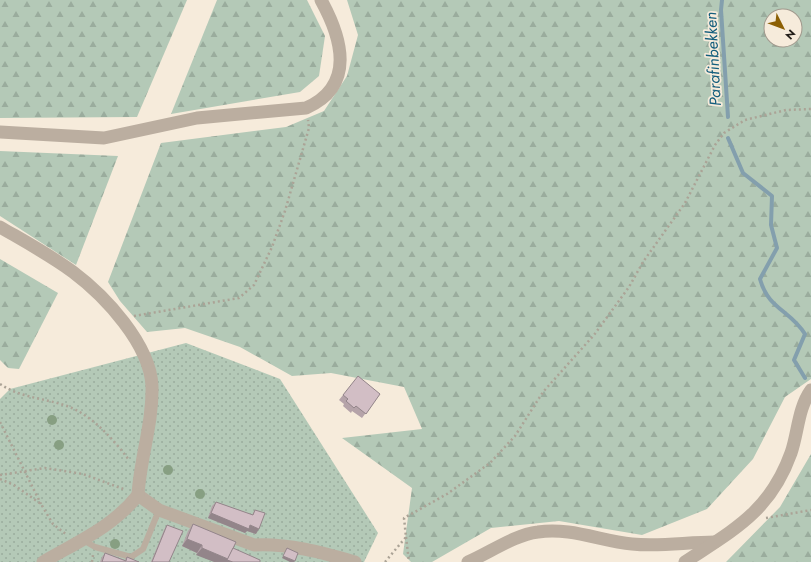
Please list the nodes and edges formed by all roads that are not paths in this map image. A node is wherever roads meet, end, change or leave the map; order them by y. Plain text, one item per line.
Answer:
1 (321, 0) edge
2 (0, 132) edge
3 (0, 227) edge
4 (811, 390) edge
5 (138, 495) junction
6 (159, 510) junction
7 (83, 540) junction
8 (715, 542) junction
9 (43, 562) edge
10 (355, 562) edge
11 (468, 562) edge
12 (685, 562) edge

1 - 2 street
3 - 5 street
4 - 8 street
5 - 6 street
5 - 7 street
6 - 7 lane
6 - 10 street
7 - 9 street
8 - 11 street
8 - 12 street

